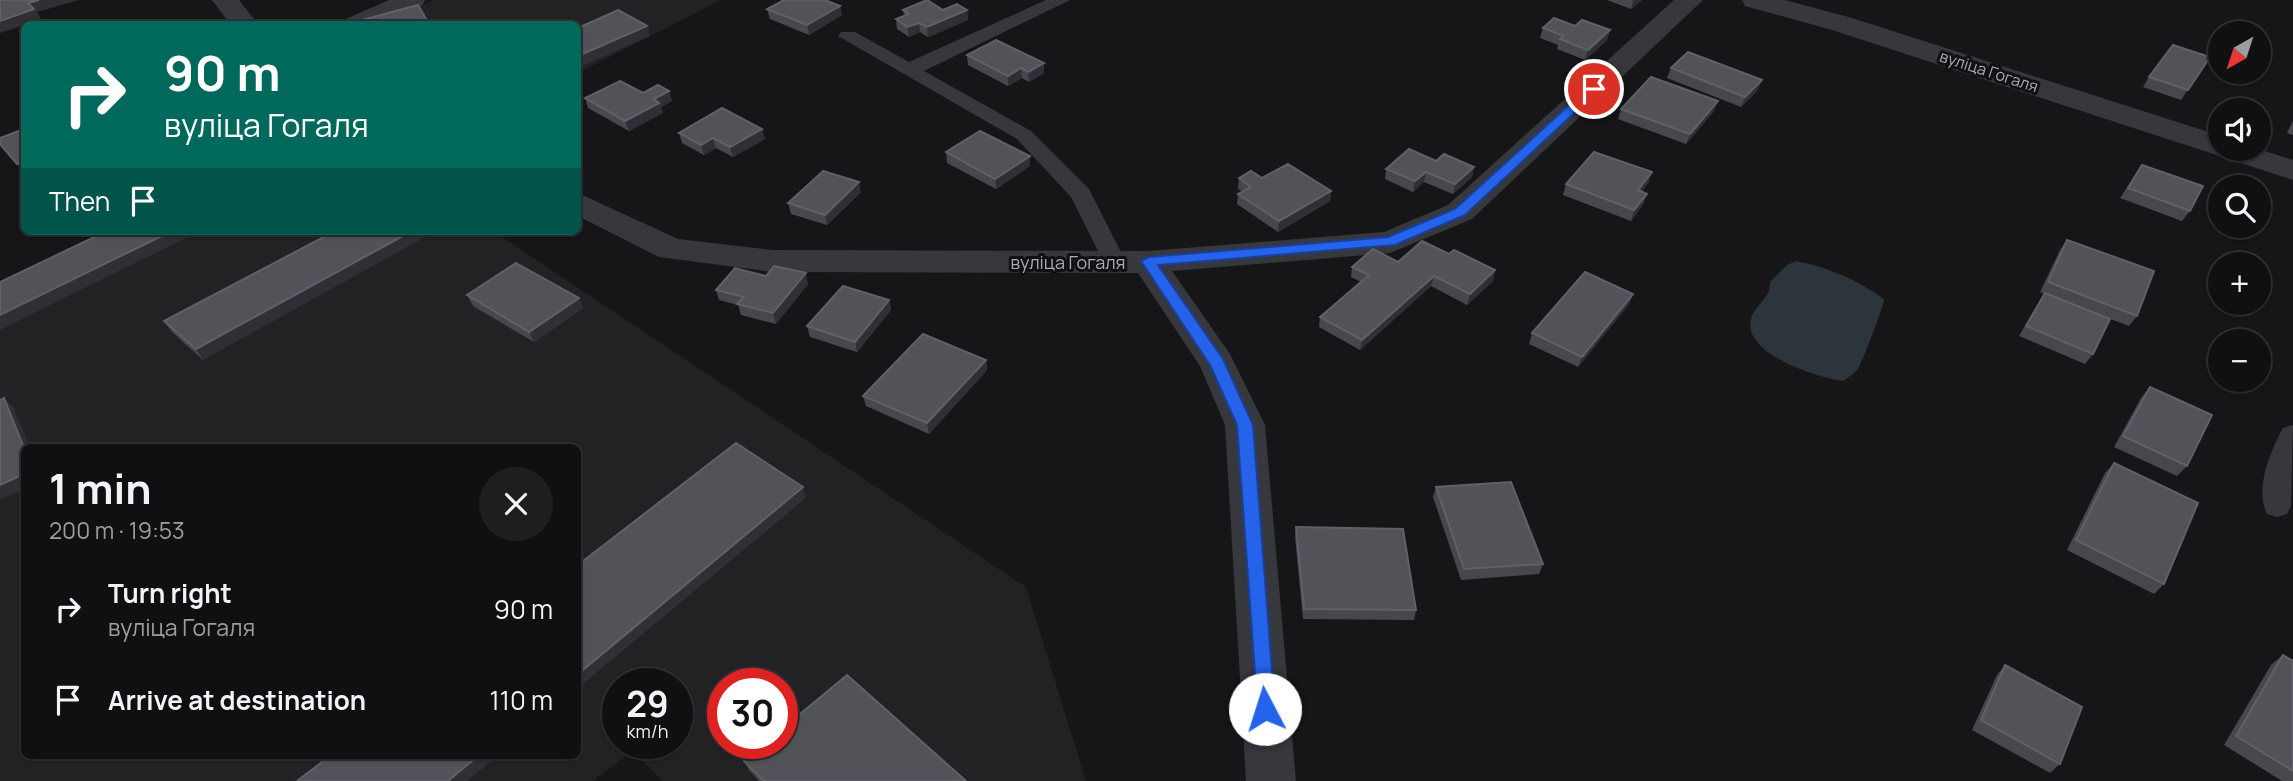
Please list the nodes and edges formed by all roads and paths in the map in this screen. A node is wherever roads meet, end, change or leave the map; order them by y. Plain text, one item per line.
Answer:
1 (225, 0) edge
2 (412, 0) edge
3 (1061, 0) edge
4 (1690, 0) edge
5 (1755, 0) edge
6 (242, 21) edge
7 (365, 21) edge
8 (848, 36) dead end
9 (909, 70) junction
10 (2208, 142) edge
11 (2265, 161) edge
12 (2293, 170) edge
13 (581, 204) edge
14 (1131, 262) junction
15 (2293, 435) edge
16 (2277, 506) dead end
17 (1271, 781) edge

1 - 6 street
2 - 7 street
3 - 9 lane
4 - 14 street, вуліца Гогаля
5 - 10 street, вуліца Гогаля
8 - 9 lane
9 - 14 lane
11 - 12 street
13 - 14 street, вуліца Гогаля
14 - 17 street
15 - 16 lane

